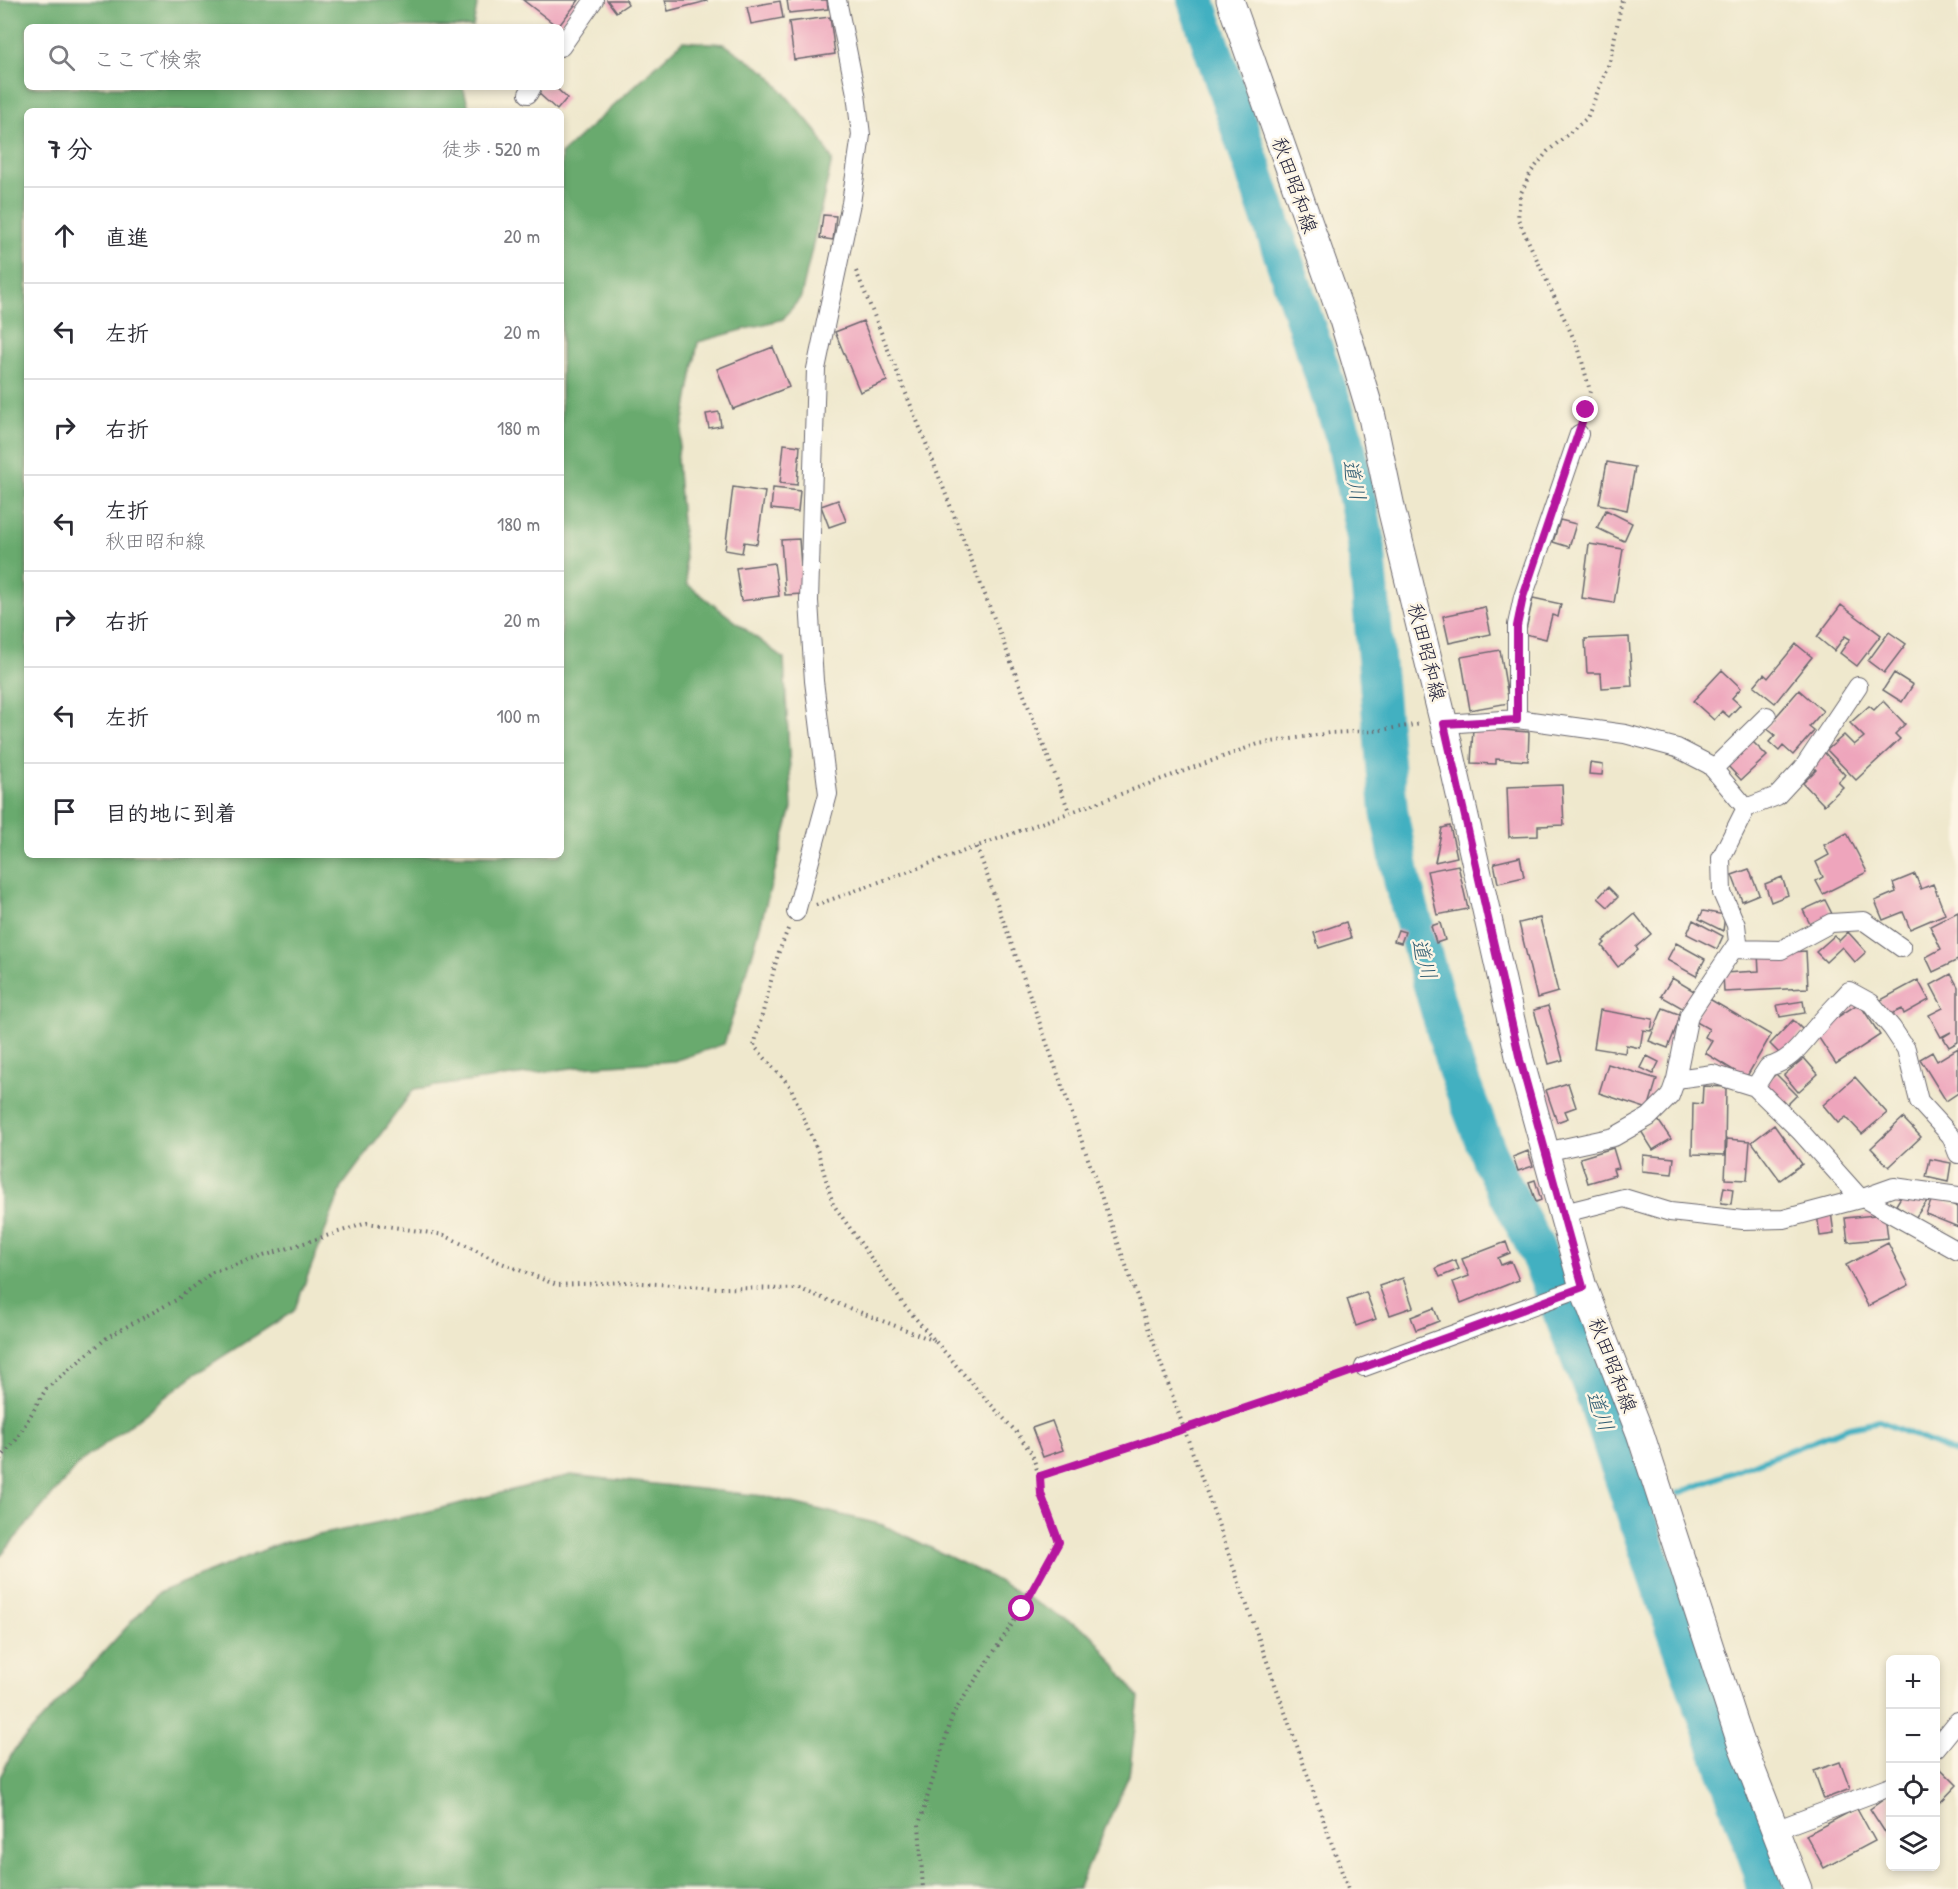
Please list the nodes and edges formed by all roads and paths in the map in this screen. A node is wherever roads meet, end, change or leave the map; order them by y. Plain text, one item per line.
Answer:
1 (594, 0) edge
2 (837, 0) edge
3 (1230, 0) edge
4 (1622, 0) edge
5 (564, 43) edge
6 (842, 237) junction
7 (1579, 434) joint
8 (1858, 686) dead end
9 (1767, 716) dead end
10 (1517, 720) junction
11 (1444, 724) junction
12 (1713, 769) junction
13 (1746, 808) junction
14 (1070, 811) junction
15 (977, 847) junction
16 (796, 912) junction
17 (1902, 948) dead end
18 (1734, 949) junction
19 (1676, 1079) junction
20 (1755, 1087) junction
21 (1545, 1152) junction
22 (1958, 1154) edge
23 (1958, 1196) edge
24 (1862, 1198) junction
25 (1564, 1213) junction
26 (1958, 1251) edge
27 (1583, 1287) junction
28 (935, 1342) junction
29 (1364, 1367) joint
30 (1185, 1430) junction
31 (0, 1459) edge
32 (1040, 1476) junction
33 (1958, 1721) edge
34 (1940, 1742) edge
35 (1886, 1788) edge
36 (1774, 1830) junction
37 (923, 1889) edge
38 (1348, 1889) edge
39 (1798, 1889) edge

1 - 5 street
2 - 6 street
3 - 11 main road, 秋田昭和線
4 - 7 path
6 - 14 path
6 - 16 street
7 - 10 street
8 - 13 street
9 - 12 street
10 - 11 street
10 - 12 street
11 - 14 path
11 - 21 main road, 秋田昭和線
12 - 13 street
13 - 18 street
14 - 15 path
15 - 16 path
15 - 30 path
16 - 28 path
17 - 18 street
18 - 19 street
19 - 20 street
19 - 21 street
20 - 22 street
20 - 24 street
21 - 25 main road, 秋田昭和線
23 - 24 street
24 - 25 street
24 - 26 street
25 - 27 main road, 秋田昭和線
27 - 29 street
27 - 36 main road, 秋田昭和線
28 - 31 path
28 - 32 path
29 - 30 path
30 - 32 path
30 - 38 path
32 - 37 path
33 - 34 street
35 - 36 street
36 - 39 main road, 秋田昭和線

